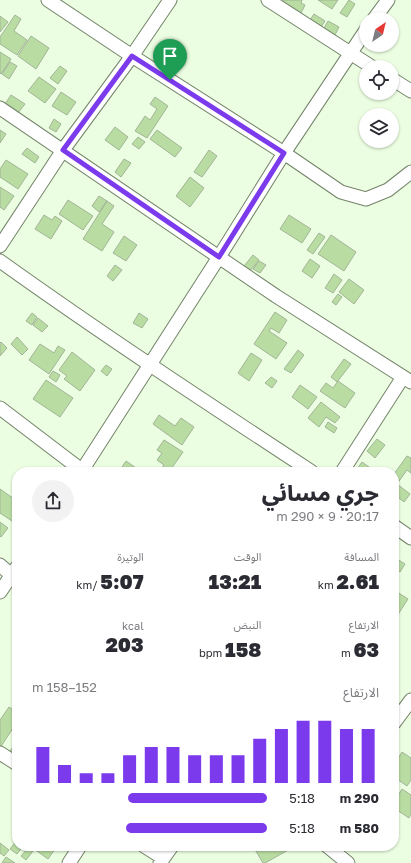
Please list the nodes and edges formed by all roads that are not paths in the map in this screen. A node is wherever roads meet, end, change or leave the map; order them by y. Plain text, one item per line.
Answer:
1 (48, 0) edge
2 (170, 0) edge
3 (268, 0) edge
4 (388, 0) edge
5 (379, 12) edge
6 (359, 40) edge
7 (350, 53) junction
8 (132, 56) junction
9 (361, 60) edge
10 (399, 83) edge
11 (411, 91) edge
12 (0, 108) edge
13 (63, 150) junction
14 (284, 153) junction
15 (411, 172) edge
16 (0, 246) edge
17 (219, 257) junction
18 (0, 261) edge
19 (150, 365) junction
20 (407, 379) edge
21 (0, 408) edge
22 (78, 467) edge
23 (86, 467) edge
24 (304, 467) edge
25 (345, 467) edge
26 (399, 530) edge
27 (411, 538) edge
28 (0, 566) edge
29 (12, 572) edge
30 (12, 578) edge
31 (0, 592) edge
32 (411, 700) edge
33 (399, 716) edge
34 (0, 753) edge
35 (12, 761) edge
36 (77, 851) edge
37 (150, 851) edge
38 (169, 851) edge
39 (333, 851) edge
40 (162, 861) edge
41 (69, 863) edge
42 (348, 863) edge

1 - 8 street
2 - 8 street
3 - 7 street
4 - 5 street
6 - 7 street
7 - 9 street
7 - 14 street
8 - 13 street
8 - 14 street
10 - 11 street
12 - 13 street
13 - 16 street
13 - 17 street
14 - 15 street
14 - 17 street
17 - 19 street
17 - 20 street
18 - 19 street
19 - 23 street
19 - 24 street
20 - 25 street
21 - 22 street
26 - 27 street
28 - 29 street
30 - 31 street
32 - 33 street
34 - 35 street
36 - 41 street
37 - 40 street
38 - 40 street
39 - 42 street

